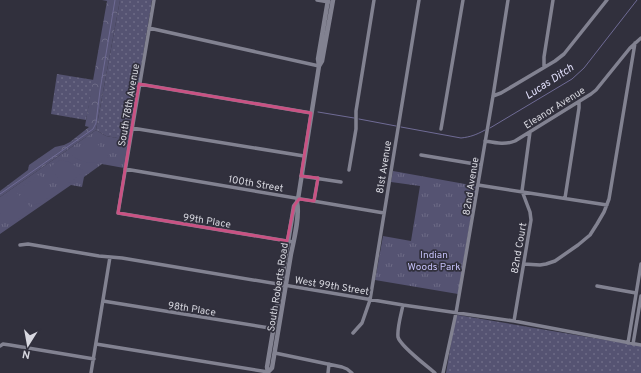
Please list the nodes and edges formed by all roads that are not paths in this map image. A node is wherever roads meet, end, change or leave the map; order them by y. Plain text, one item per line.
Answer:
1 (154, 0) edge
2 (317, 0) edge
3 (374, 0) edge
4 (419, 0) edge
5 (463, 0) edge
6 (508, 0) edge
7 (553, 0) edge
8 (607, 0) edge
9 (330, 1) edge
10 (149, 28) junction
11 (641, 38) edge
12 (635, 43) junction
13 (319, 66) junction
14 (544, 67) junction
15 (139, 84) junction
16 (493, 96) junction
17 (579, 102) junction
18 (311, 113) junction
19 (132, 128) junction
20 (441, 129) dead end
21 (530, 132) junction
22 (485, 141) junction
23 (421, 155) dead end
24 (304, 156) junction
25 (481, 165) junction
26 (125, 169) junction
27 (349, 170) dead end
28 (301, 176) junction
29 (318, 178) junction
30 (341, 182) dead end
31 (478, 185) junction
32 (522, 191) junction
33 (565, 198) junction
34 (297, 200) junction
35 (314, 201) junction
36 (607, 205) junction
37 (118, 213) joint
38 (384, 213) junction
39 (287, 241) junction
40 (293, 242) junction
41 (20, 245) dead end
42 (110, 257) junction
43 (524, 264) junction
44 (641, 264) edge
45 (281, 285) junction
46 (286, 286) junction
47 (596, 286) dead end
48 (636, 293) junction
49 (641, 296) edge
50 (370, 300) junction
51 (103, 301) junction
52 (403, 306) junction
53 (456, 312) junction
54 (639, 316) edge
55 (514, 321) junction
56 (276, 329) junction
57 (353, 333) dead end
58 (628, 343) junction
59 (96, 344) junction
60 (633, 344) junction
61 (641, 345) edge
62 (0, 346) edge
63 (275, 352) junction
64 (94, 359) junction
65 (329, 364) junction
66 (92, 373) edge
67 (268, 373) edge
68 (328, 373) edge
69 (352, 373) edge
70 (434, 373) edge
71 (443, 373) edge

1 - 10 street, South 78th Avenue
2 - 9 street
3 - 27 street
4 - 38 street, 81st Avenue
5 - 20 street
6 - 16 street, 82nd Avenue
7 - 14 street
8 - 14 street
9 - 13 street, South Roberts Road
10 - 13 street
10 - 15 street, South 78th Avenue
11 - 12 street, Eleanor Avenue
12 - 17 street, Eleanor Avenue
12 - 36 street
13 - 18 street, South Roberts Road
14 - 16 street
15 - 18 street
15 - 19 street, South 78th Avenue
16 - 22 street, 82nd Avenue
17 - 21 street, Eleanor Avenue
17 - 33 street
18 - 24 street, South Roberts Road
19 - 24 street
19 - 26 street, South 78th Avenue
21 - 22 street, Eleanor Avenue
21 - 32 street, 82nd Court
22 - 25 street, 82nd Avenue
23 - 25 street
24 - 28 street, South Roberts Road
25 - 31 street, 82nd Avenue
26 - 34 street, 100th Street
26 - 37 street, South 78th Avenue
28 - 29 street
28 - 34 street, South Roberts Road
29 - 30 street
29 - 35 street
31 - 32 street
31 - 53 street, 82nd Avenue
32 - 33 street
32 - 43 street, 82nd Court
33 - 36 street
34 - 35 street, 100th Street
34 - 39 street, South Roberts Road
34 - 40 street, South Roberts Road
35 - 38 street, 100th Street
36 - 43 street
37 - 39 street, 99th Place
38 - 50 street, 81st Avenue
39 - 40 street, 99th Place
39 - 45 street, South Roberts Road
40 - 46 street, South Roberts Road
41 - 42 street, West 99th Street
42 - 45 street, West 99th Street
42 - 51 street
43 - 55 street, 82nd Court
44 - 48 street
45 - 46 street, West 99th Street
45 - 56 street, South Roberts Road
46 - 50 street, West 99th Street
46 - 56 street, South Roberts Road
47 - 48 street
48 - 58 street
49 - 54 street
50 - 52 street, West 99th Street
50 - 57 street, 81st Avenue
51 - 56 street, 98th Place
51 - 59 street
52 - 53 street, West 99th Street
52 - 70 street
53 - 55 street, West 99th Street
53 - 71 street, 82nd Avenue
54 - 60 street
55 - 58 street, West 99th Street
56 - 63 street, South Roberts Road
56 - 67 street, South Roberts Road
58 - 60 street, West 99th Street
59 - 64 street
59 - 67 street
60 - 61 street, West 99th Street
62 - 64 street
63 - 65 street
63 - 67 street, South Roberts Road
64 - 66 street
65 - 68 street
65 - 69 street

